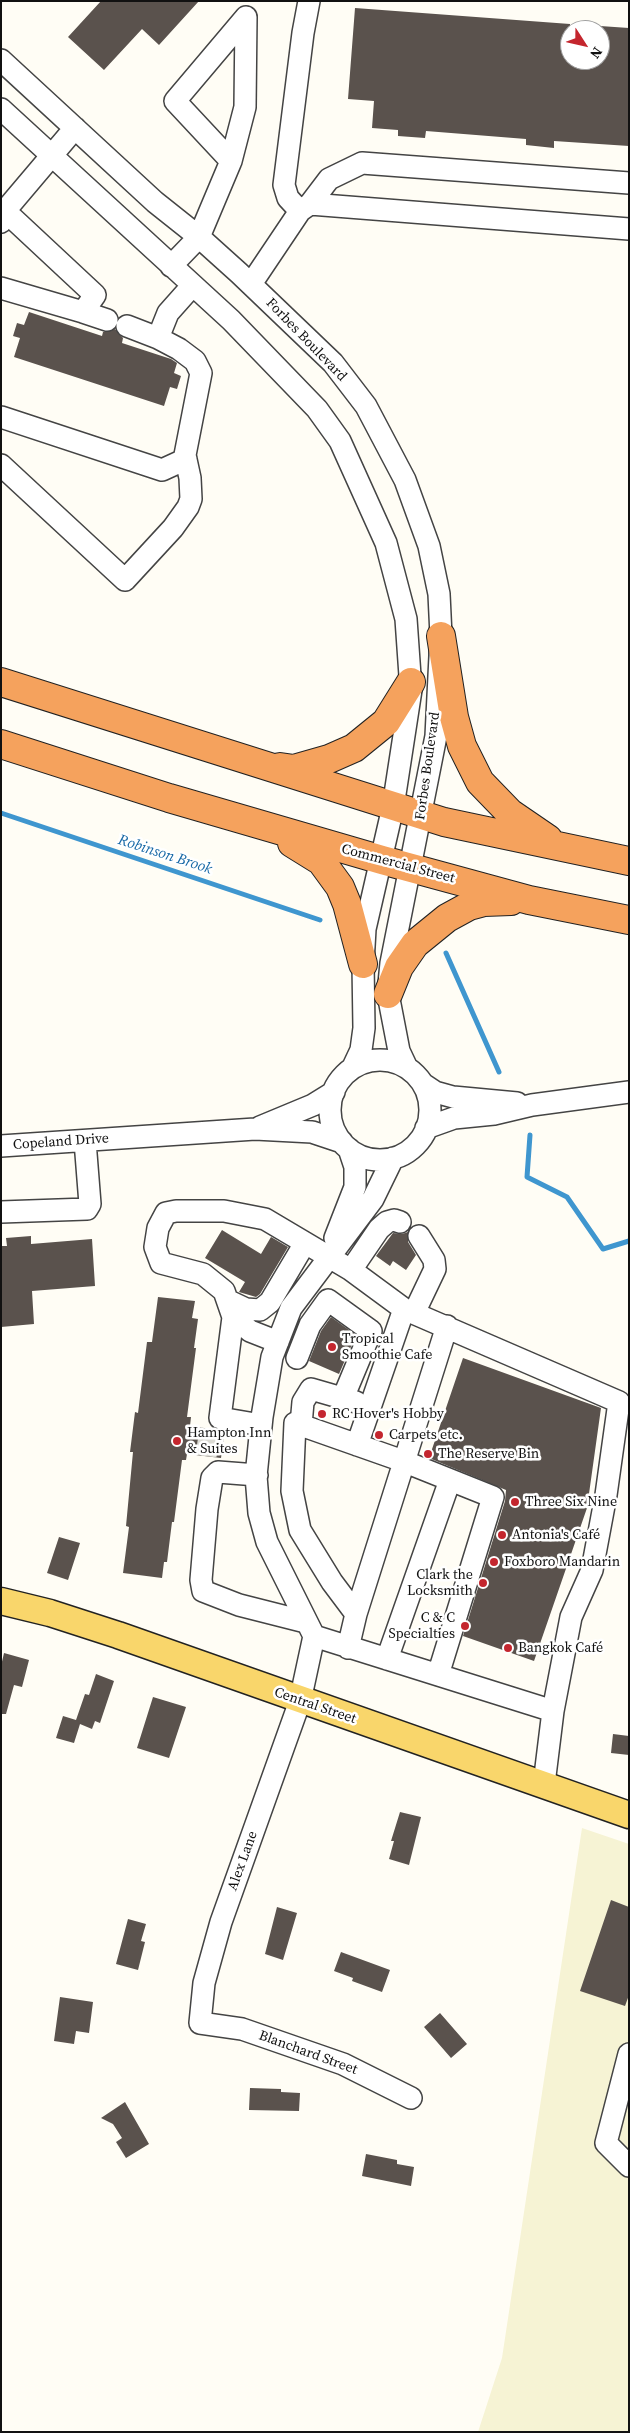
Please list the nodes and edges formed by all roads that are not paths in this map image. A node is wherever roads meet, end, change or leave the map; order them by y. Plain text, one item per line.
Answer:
1 (309, 1) edge
2 (1, 60) edge
3 (1, 109) edge
4 (75, 128) junction
5 (50, 155) junction
6 (231, 161) junction
7 (629, 183) edge
8 (305, 207) junction
9 (4, 217) edge
10 (629, 229) edge
11 (199, 237) junction
12 (171, 266) junction
13 (250, 284) junction
14 (192, 286) junction
15 (1, 288) edge
16 (83, 312) junction
17 (158, 338) junction
18 (1, 417) edge
19 (186, 459) junction
20 (1, 465) edge
21 (441, 636) junction
22 (1, 682) edge
23 (410, 682) junction
24 (1, 744) edge
25 (253, 763) junction
26 (393, 807) junction
27 (422, 816) junction
28 (273, 829) junction
29 (560, 846) junction
30 (382, 860) junction
31 (629, 861) edge
32 (410, 868) junction
33 (529, 900) junction
34 (629, 920) edge
35 (363, 964) junction
36 (388, 994) junction
37 (354, 1068) junction
38 (407, 1068) junction
39 (423, 1084) junction
40 (334, 1092) junction
41 (629, 1092) edge
42 (532, 1105) junction
43 (426, 1128) junction
44 (255, 1130) junction
45 (85, 1141) junction
46 (346, 1145) junction
47 (1, 1146) edge
48 (393, 1158) junction
49 (373, 1199) junction
50 (1, 1212) edge
51 (419, 1236) dead end
52 (305, 1244) junction
53 (327, 1257) junction
54 (351, 1270) junction
55 (231, 1309) junction
56 (409, 1311) junction
57 (447, 1326) junction
58 (278, 1342) junction
59 (297, 1358) dead end
60 (343, 1398) junction
61 (370, 1408) junction
62 (262, 1421) junction
63 (298, 1424) junction
64 (357, 1445) junction
65 (403, 1461) junction
66 (257, 1474) junction
67 (450, 1480) junction
68 (1, 1601) edge
69 (356, 1614) junction
70 (310, 1629) junction
71 (348, 1648) junction
72 (387, 1659) junction
73 (438, 1675) junction
74 (300, 1701) junction
75 (553, 1711) junction
76 (544, 1784) junction
77 (629, 1815) edge
78 (200, 2024) joint
79 (629, 2054) edge
80 (411, 2098) dead end
81 (629, 2166) edge

1 - 8 street
2 - 4 street, Forbes Boulevard
3 - 5 street, Forbes Boulevard
4 - 5 street
4 - 11 street, Forbes Boulevard
5 - 9 street
5 - 12 street, Forbes Boulevard
6 - 6 street
6 - 11 street
7 - 8 street
8 - 10 street
8 - 13 street
9 - 16 street
11 - 12 street
11 - 13 street, Forbes Boulevard
12 - 14 street, Forbes Boulevard
13 - 21 street, Forbes Boulevard
14 - 17 street
14 - 23 street, Forbes Boulevard
15 - 16 street
16 - 17 street
17 - 19 street
18 - 19 street
19 - 20 street
21 - 27 street, Forbes Boulevard
21 - 29 highway
22 - 25 highway
23 - 25 highway
23 - 26 street, Forbes Boulevard
24 - 28 highway, Commercial Street
25 - 26 highway
26 - 27 highway
26 - 30 street, Forbes Boulevard
27 - 29 highway
27 - 32 street, Forbes Boulevard
28 - 30 highway, Commercial Street
28 - 35 highway
29 - 31 highway
30 - 32 highway, Commercial Street
30 - 35 street, Forbes Boulevard
32 - 33 highway, Commercial Street
32 - 36 street, Forbes Boulevard
33 - 34 highway, Commercial Street
33 - 36 highway
35 - 37 street, Forbes Boulevard
36 - 38 street, Forbes Boulevard
37 - 38 street
37 - 40 street
38 - 39 street
39 - 42 street
39 - 43 street
40 - 44 street
40 - 46 street
41 - 42 street
42 - 43 street
43 - 48 street
44 - 45 street, Copeland Drive
44 - 46 street
45 - 47 street, Copeland Drive
45 - 50 street
46 - 48 street
46 - 53 street
48 - 49 street
49 - 53 street
49 - 54 street
51 - 56 street
52 - 53 street
52 - 55 street
52 - 55 street
53 - 54 street
53 - 58 street
54 - 56 street
55 - 58 street
55 - 62 street
56 - 57 street
56 - 61 street
57 - 65 street
57 - 75 street
58 - 62 street
59 - 60 street
60 - 61 street
60 - 63 street
61 - 64 street
62 - 63 street
62 - 66 street
63 - 64 street
63 - 69 street
64 - 65 street
65 - 67 street
65 - 69 street
66 - 70 street
66 - 70 street
67 - 72 street
67 - 73 street
68 - 74 main road, Central Street
69 - 71 street
70 - 71 street
70 - 74 street, Alex Lane
71 - 72 street
72 - 73 street
73 - 75 street
74 - 76 main road, Central Street
74 - 78 street, Alex Lane
75 - 76 street
76 - 77 main road, Central Street
78 - 80 street, Blanchard Street
79 - 81 street

